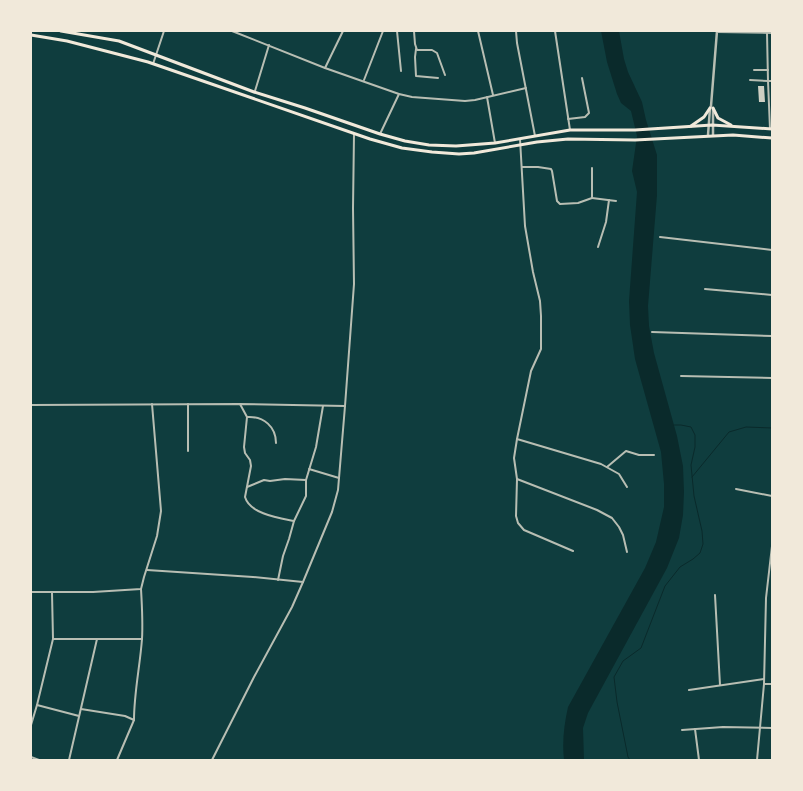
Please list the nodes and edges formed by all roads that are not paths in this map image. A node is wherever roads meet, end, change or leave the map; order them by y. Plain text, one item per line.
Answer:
1 (61, 31) edge
2 (164, 31) edge
3 (232, 31) edge
4 (343, 31) edge
5 (383, 31) edge
6 (397, 31) edge
7 (414, 31) edge
8 (478, 31) edge
9 (516, 31) edge
10 (555, 31) edge
11 (717, 31) edge
12 (737, 32) edge
13 (767, 33) junction
14 (772, 33) edge
15 (31, 36) edge
16 (269, 45) junction
17 (416, 49) junction
18 (155, 56) junction
19 (153, 64) junction
20 (325, 68) junction
21 (754, 70) dead end
22 (768, 70) junction
23 (401, 71) dead end
24 (444, 75) dead end
25 (438, 78) dead end
26 (582, 78) dead end
27 (363, 80) junction
28 (750, 80) dead end
29 (768, 81) junction
30 (772, 81) edge
31 (526, 88) junction
32 (254, 92) junction
33 (399, 94) junction
34 (493, 96) junction
35 (487, 97) junction
36 (711, 107) junction
37 (568, 119) junction
38 (712, 125) junction
39 (689, 126) junction
40 (708, 126) junction
41 (733, 126) junction
42 (771, 129) edge
43 (570, 130) junction
44 (354, 134) junction
45 (380, 134) junction
46 (708, 135) junction
47 (713, 135) junction
48 (535, 136) junction
49 (772, 138) edge
50 (520, 139) junction
51 (494, 143) junction
52 (520, 145) junction
53 (522, 167) junction
54 (592, 168) dead end
55 (592, 198) junction
56 (609, 200) junction
57 (616, 201) dead end
58 (660, 237) dead end
59 (598, 246) dead end
60 (772, 250) edge
61 (705, 289) dead end
62 (772, 295) edge
63 (652, 332) dead end
64 (772, 336) edge
65 (681, 376) dead end
66 (772, 378) edge
67 (152, 404) junction
68 (188, 404) junction
69 (239, 404) junction
70 (31, 405) edge
71 (323, 406) junction
72 (345, 406) junction
73 (248, 417) junction
74 (517, 439) junction
75 (276, 443) dead end
76 (188, 450) dead end
77 (654, 455) dead end
78 (607, 467) junction
79 (309, 469) junction
80 (339, 478) junction
81 (517, 479) junction
82 (306, 480) junction
83 (628, 487) dead end
84 (247, 488) junction
85 (736, 489) dead end
86 (772, 496) edge
87 (294, 521) junction
88 (772, 546) edge
89 (573, 551) dead end
90 (627, 552) dead end
91 (147, 570) junction
92 (278, 580) junction
93 (303, 582) junction
94 (142, 589) junction
95 (31, 592) edge
96 (52, 592) junction
97 (715, 595) dead end
98 (53, 638) junction
99 (97, 639) junction
100 (142, 639) junction
101 (764, 679) junction
102 (764, 684) junction
103 (772, 684) edge
104 (720, 685) junction
105 (689, 690) dead end
106 (37, 706) junction
107 (81, 710) junction
108 (79, 716) junction
109 (134, 720) junction
110 (31, 725) edge
111 (761, 727) junction
112 (772, 728) edge
113 (695, 729) junction
114 (682, 730) dead end
115 (31, 757) edge
116 (39, 760) edge
117 (69, 760) edge
118 (117, 760) edge
119 (212, 760) edge
120 (699, 760) edge
121 (757, 760) edge

1 - 18 main road
2 - 18 street
3 - 16 street
4 - 20 street
5 - 27 street
6 - 23 street
7 - 17 street
8 - 34 street
9 - 31 street
10 - 37 street
11 - 12 street
11 - 36 street
12 - 13 street
13 - 14 street
13 - 22 street
15 - 19 main road
16 - 20 street
16 - 32 street
17 - 24 street
17 - 25 street
18 - 19 street
18 - 32 main road
19 - 44 main road
20 - 27 street
21 - 22 street
22 - 29 street
26 - 37 street
27 - 33 street
28 - 29 street
29 - 30 street
29 - 42 street
31 - 34 street
31 - 48 street
32 - 45 main road
33 - 35 street
33 - 45 street
34 - 35 street
35 - 51 street
36 - 38 street
36 - 39 main road
36 - 40 street
36 - 41 main road
37 - 43 street
38 - 40 main road
38 - 41 main road
38 - 47 street
39 - 40 main road
39 - 43 main road
40 - 46 street
41 - 42 main road
43 - 48 main road
44 - 52 main road
44 - 72 street
45 - 51 main road
46 - 47 main road
46 - 52 main road
47 - 49 main road
48 - 50 main road
50 - 51 main road
50 - 52 street
52 - 53 street
53 - 55 street
53 - 74 street
54 - 55 street
55 - 56 street
56 - 57 street
56 - 59 street
58 - 60 street
61 - 62 street
63 - 64 street
65 - 66 street
67 - 68 street
67 - 70 street
67 - 91 street
68 - 69 street
68 - 76 street
69 - 71 street
69 - 73 street
71 - 72 street
71 - 79 street
72 - 80 street
73 - 75 street
73 - 84 street
74 - 78 street
74 - 81 street
77 - 78 street
78 - 83 street
79 - 80 street
79 - 82 street
80 - 93 street
81 - 89 street
81 - 90 street
82 - 84 street
82 - 87 street
84 - 87 street
85 - 86 street
87 - 92 street
88 - 101 street
91 - 92 street
91 - 94 street
92 - 93 street
93 - 119 street
94 - 96 street
94 - 100 street
95 - 96 street
96 - 98 street
97 - 104 street
98 - 99 street
98 - 106 street
99 - 100 street
99 - 107 street
100 - 109 street
101 - 102 street
101 - 104 street
102 - 103 street
102 - 111 street
104 - 105 street
106 - 108 street
106 - 110 street
107 - 108 street
107 - 109 street
108 - 117 street
109 - 118 street
111 - 112 street
111 - 113 street
111 - 121 street
113 - 114 street
113 - 120 street
115 - 116 street

